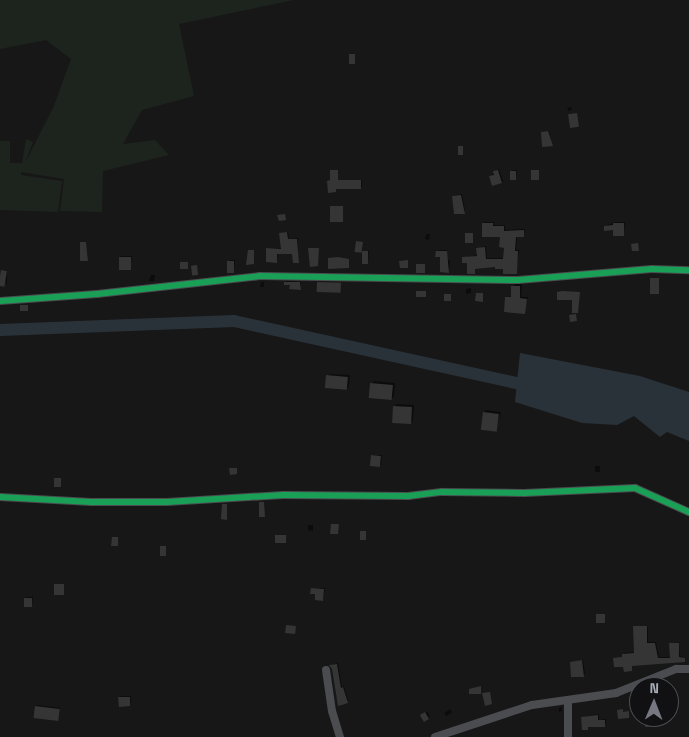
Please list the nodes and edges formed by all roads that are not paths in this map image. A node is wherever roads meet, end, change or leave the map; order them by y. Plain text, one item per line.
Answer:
1 (689, 270) edge
2 (0, 301) edge
3 (0, 497) edge
4 (689, 512) edge
5 (689, 669) edge
6 (326, 670) dead end
7 (568, 700) junction
8 (340, 737) edge
9 (435, 737) edge
10 (568, 737) edge

1 - 2 street
3 - 4 street
5 - 7 street
6 - 8 street
7 - 9 street
7 - 10 street

